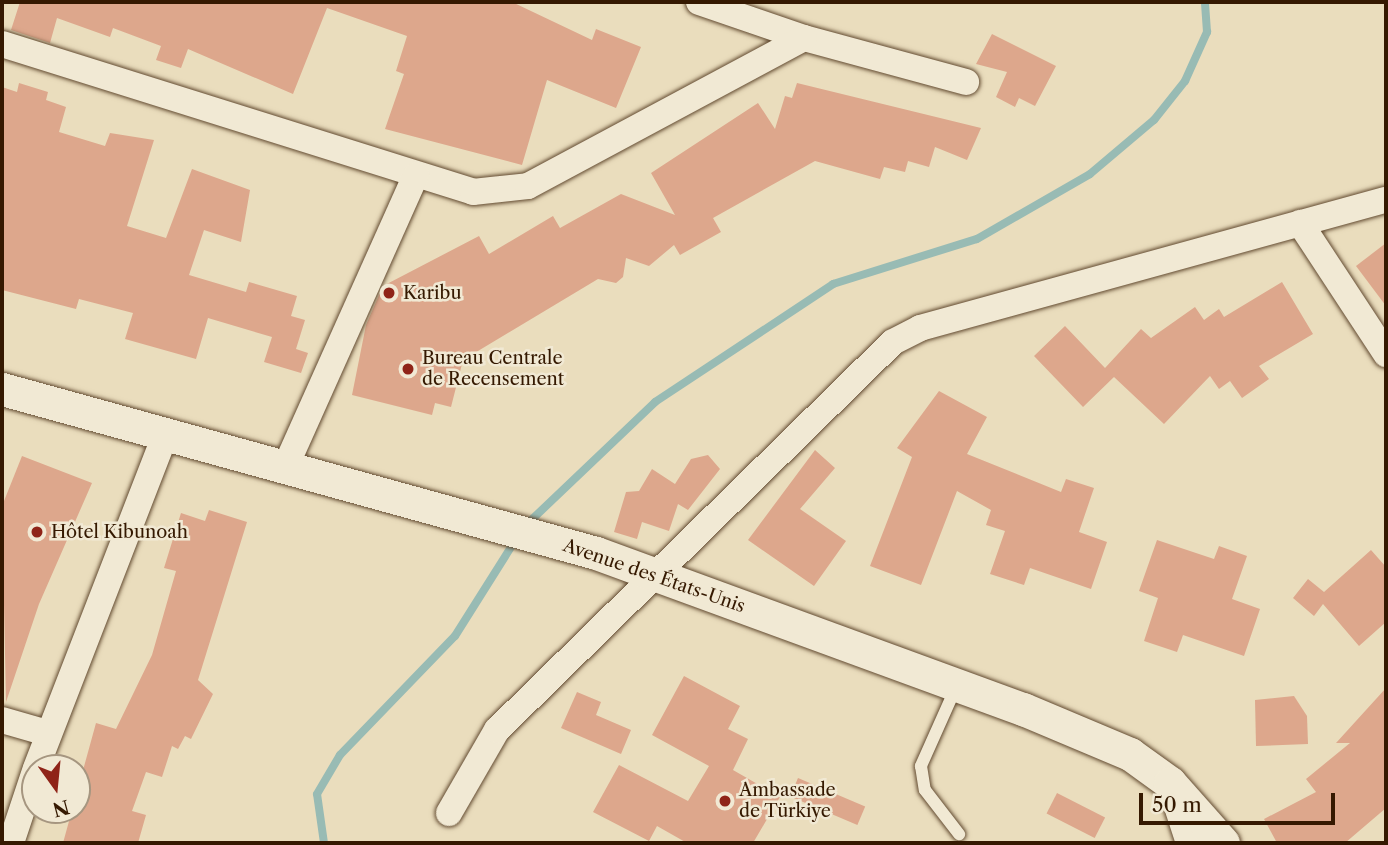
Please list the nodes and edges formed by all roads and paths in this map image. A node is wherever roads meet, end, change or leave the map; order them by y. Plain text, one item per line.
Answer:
1 (699, 2) edge
2 (804, 38) junction
3 (2, 44) edge
4 (966, 82) dead end
5 (416, 175) junction
6 (1386, 200) edge
7 (1300, 223) junction
8 (1386, 354) edge
9 (2, 389) edge
10 (165, 435) junction
11 (284, 470) junction
12 (654, 574) junction
13 (957, 684) junction
14 (2, 720) edge
15 (47, 733) junction
16 (41, 754) edge
17 (1170, 783) junction
18 (449, 813) dead end
19 (21, 814) edge
20 (959, 834) dead end
21 (11, 843) edge
22 (1189, 843) edge
23 (1223, 843) edge

1 - 2 street
2 - 4 street
2 - 5 street
3 - 5 street
5 - 11 street
6 - 7 street
7 - 8 street
7 - 12 street
9 - 10 street, Avenue des États-Unis
10 - 11 street, Avenue des États-Unis
10 - 15 street
11 - 12 street, Avenue des États-Unis
12 - 13 street, Avenue des États-Unis
12 - 18 street
13 - 17 street, Avenue des États-Unis
13 - 20 lane
14 - 15 street
15 - 16 street
17 - 22 street
17 - 23 street, Avenue des États-Unis
19 - 21 street

